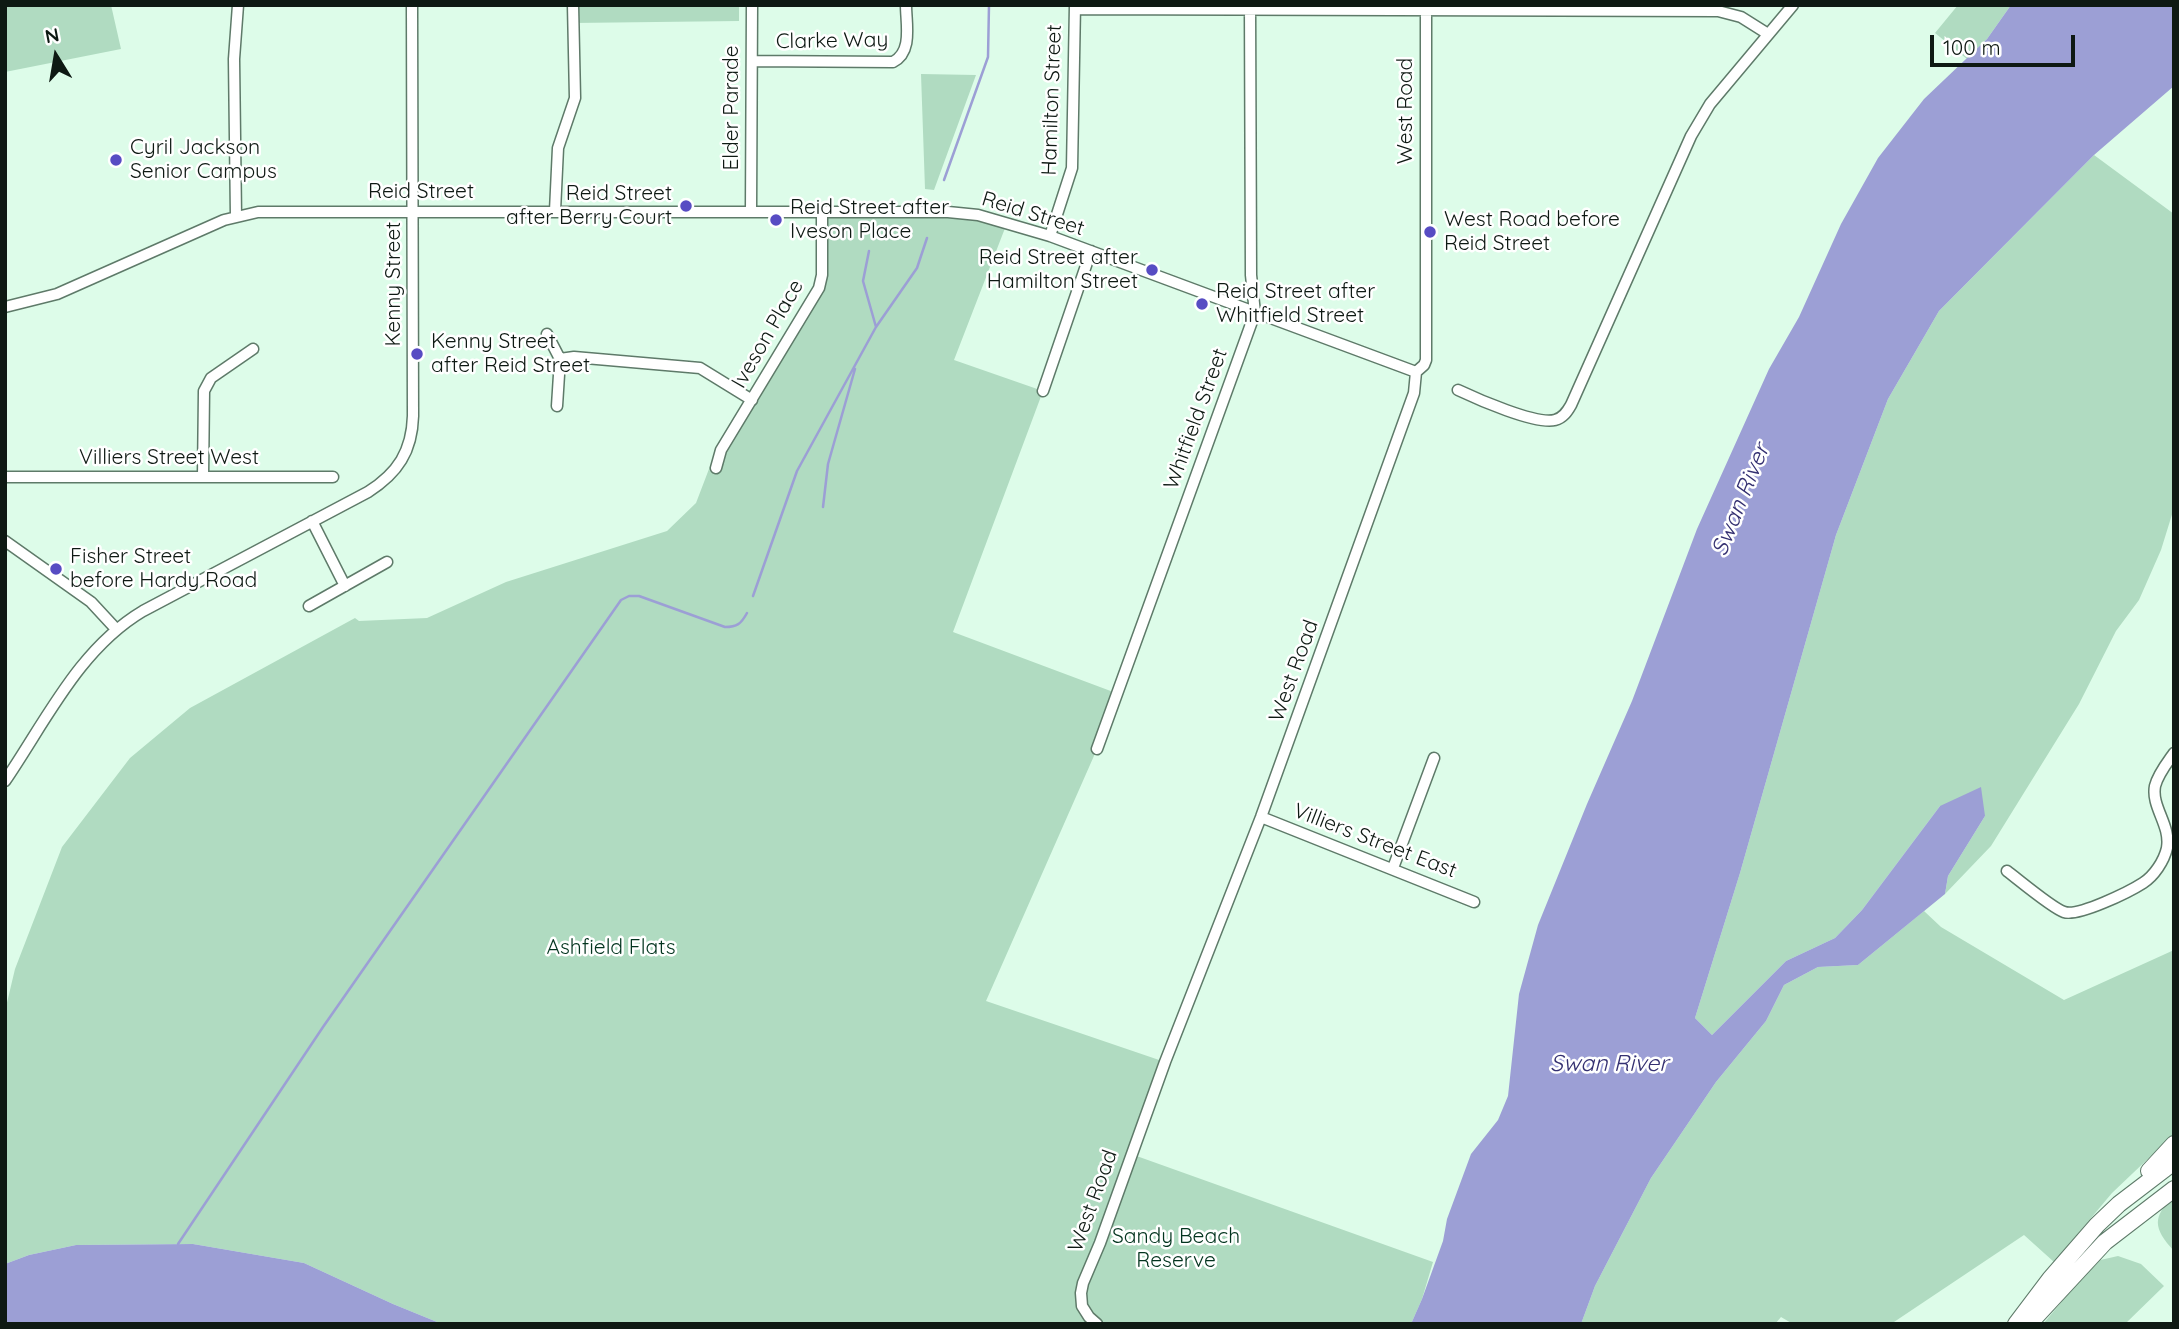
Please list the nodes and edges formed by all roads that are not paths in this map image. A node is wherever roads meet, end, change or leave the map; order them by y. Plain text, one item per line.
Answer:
1 (238, 5) edge
2 (412, 5) edge
3 (573, 5) edge
4 (752, 5) edge
5 (906, 5) edge
6 (1793, 5) edge
7 (1074, 7) edge
8 (1250, 7) edge
9 (1426, 8) edge
10 (1603, 8) edge
11 (1768, 34) junction
12 (752, 61) junction
13 (413, 211) junction
14 (555, 211) junction
15 (751, 211) junction
16 (822, 211) junction
17 (236, 217) junction
18 (1050, 236) junction
19 (1091, 251) junction
20 (5, 307) edge
21 (1255, 313) junction
22 (547, 334) dead end
23 (253, 349) dead end
24 (560, 359) junction
25 (1416, 372) junction
26 (1458, 390) dead end
27 (1043, 391) dead end
28 (752, 400) junction
29 (556, 406) dead end
30 (716, 468) dead end
31 (5, 477) edge
32 (203, 477) junction
33 (333, 477) dead end
34 (312, 521) junction
35 (5, 541) edge
36 (387, 562) dead end
37 (345, 586) junction
38 (309, 606) dead end
39 (116, 629) junction
40 (1097, 749) dead end
41 (2174, 753) edge
42 (1434, 758) dead end
43 (7, 776) edge
44 (1261, 817) junction
45 (1392, 868) junction
46 (2007, 871) dead end
47 (1474, 902) dead end
48 (2174, 1144) edge
49 (2174, 1161) edge
50 (2174, 1189) edge
51 (2119, 1204) junction
52 (1097, 1324) edge
53 (2016, 1324) edge
54 (2029, 1324) edge

1 - 17 street
2 - 13 street, Kenny Street
3 - 14 street
4 - 12 street, Elder Parade
5 - 12 street, Clarke Way
6 - 11 street
7 - 8 street
7 - 18 street, Hamilton Street
8 - 9 street
8 - 21 street, Whitfield Street
9 - 10 street
9 - 25 street, West Road
10 - 11 street
11 - 26 street
12 - 15 street, Elder Parade
13 - 14 street, Reid Street
13 - 17 street, Reid Street
13 - 34 street, Kenny Street
14 - 15 street, Reid Street
15 - 16 street, Reid Street
16 - 18 street, Reid Street
16 - 28 street, Iveson Place
17 - 20 street, Reid Street
18 - 19 street, Reid Street
19 - 21 street, Reid Street
19 - 27 street
21 - 25 street, Reid Street
21 - 40 street, Whitfield Street
22 - 24 street
23 - 32 street
24 - 28 street
24 - 29 street
25 - 44 street, West Road
28 - 30 street, Iveson Place
31 - 32 street, Villiers Street West
32 - 33 street, Villiers Street West
34 - 37 street
34 - 39 street
35 - 39 street
36 - 37 street
37 - 38 street
39 - 43 street
41 - 46 street
42 - 45 street
44 - 45 street, Villiers Street East
44 - 52 street, West Road
45 - 47 street, Villiers Street East
48 - 51 highway
49 - 51 highway
50 - 54 highway
51 - 53 highway

